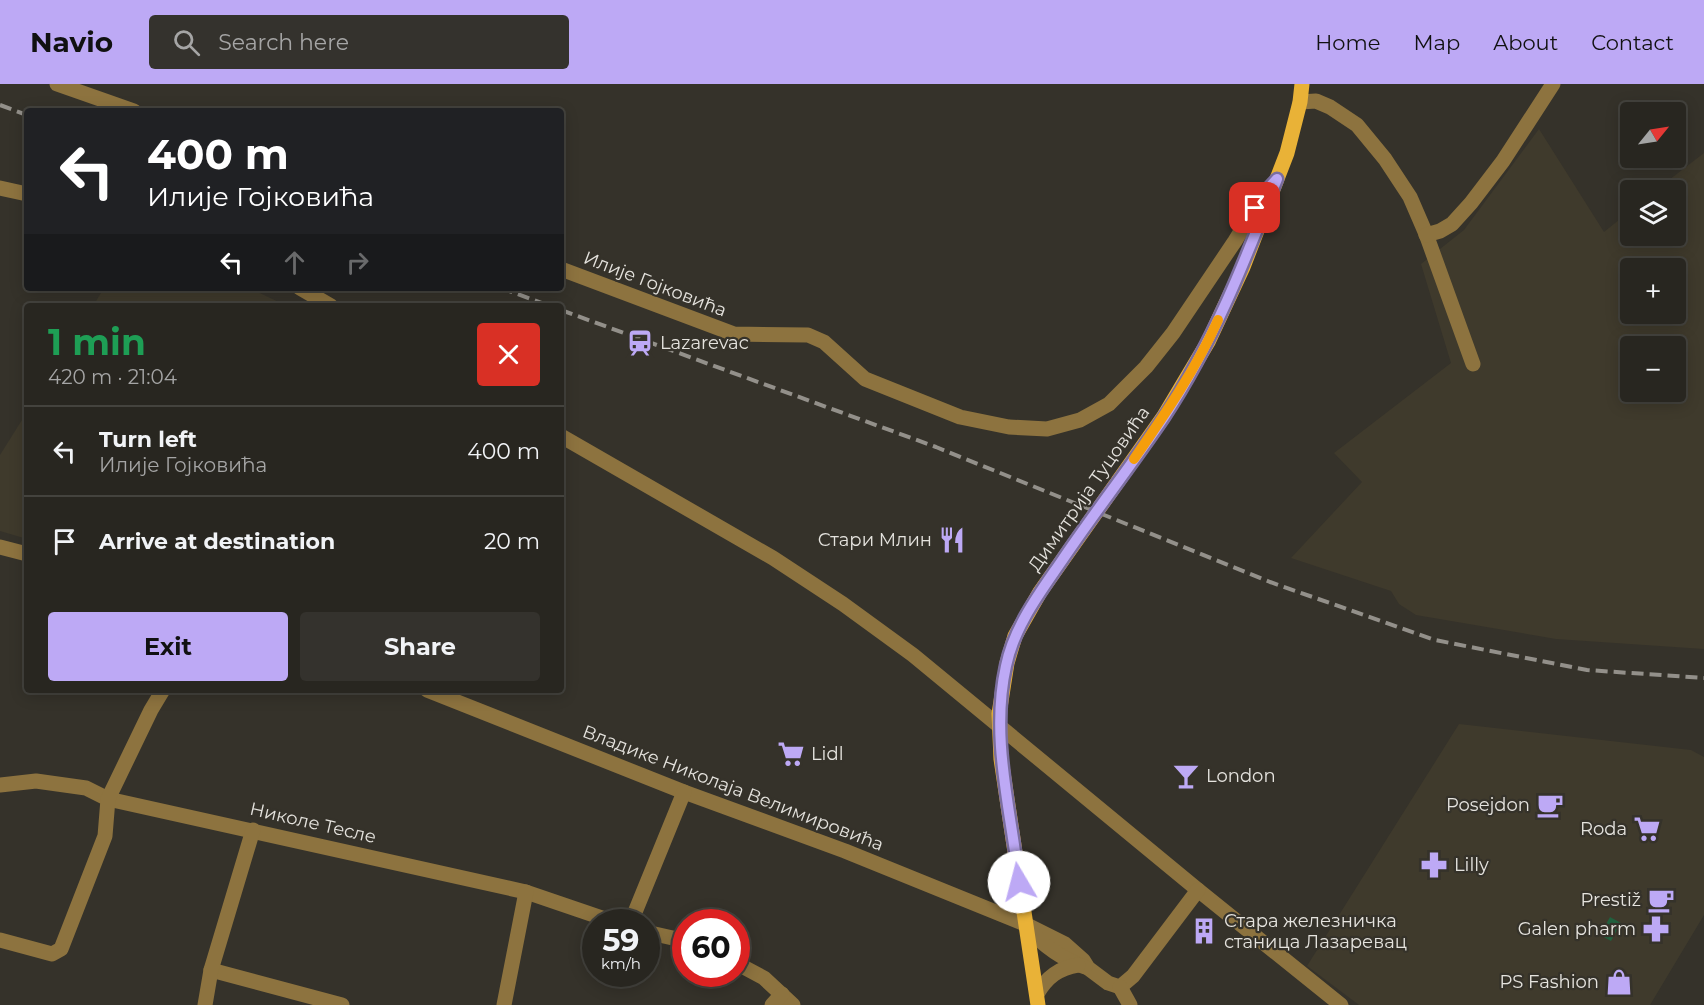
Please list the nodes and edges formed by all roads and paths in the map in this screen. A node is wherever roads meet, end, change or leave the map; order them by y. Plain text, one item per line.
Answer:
1 (57, 84) edge
2 (1302, 84) edge
3 (1553, 84) edge
4 (1300, 102) junction
5 (125, 108) edge
6 (1277, 179) junction
7 (0, 188) edge
8 (24, 193) edge
9 (1426, 235) junction
10 (564, 270) edge
11 (305, 291) edge
12 (326, 303) edge
13 (1473, 364) dead end
14 (564, 438) edge
15 (0, 547) edge
16 (24, 553) edge
17 (161, 693) edge
18 (435, 693) edge
19 (0, 785) edge
20 (684, 792) junction
21 (108, 799) junction
22 (253, 830) junction
23 (1198, 890) junction
24 (526, 892) junction
25 (636, 909) edge
26 (582, 911) edge
27 (1025, 924) junction
28 (0, 940) edge
29 (1083, 966) junction
30 (211, 970) junction
31 (750, 970) edge
32 (1120, 987) junction
33 (1038, 1000) edge
34 (782, 1001) edge
35 (205, 1005) edge
36 (342, 1005) edge
37 (504, 1005) edge
38 (1130, 1005) edge
39 (1341, 1005) edge

1 - 5 street
2 - 4 main road, Димитрија Туцовића
3 - 9 street
4 - 6 main road, Димитрија Туцовића
4 - 9 street
6 - 10 street, Илије Гојковића
6 - 27 main road, Димитрија Туцовића
7 - 8 street
9 - 13 street
11 - 12 street
14 - 23 street
15 - 16 street
17 - 21 street
18 - 20 street, Владике Николаја Велимировића
19 - 21 street, Николе Тесле
20 - 25 street
20 - 27 street, Владике Николаја Велимировића
21 - 22 street, Николе Тесле
21 - 28 street
22 - 24 street, Николе Тесле
22 - 30 street
23 - 32 street
23 - 39 street
24 - 26 street, Николе Тесле
24 - 37 street
27 - 29 street
27 - 33 main road, Димитрија Туцовића
29 - 32 street
29 - 33 street
30 - 35 street
30 - 36 street
31 - 34 street
32 - 38 street

